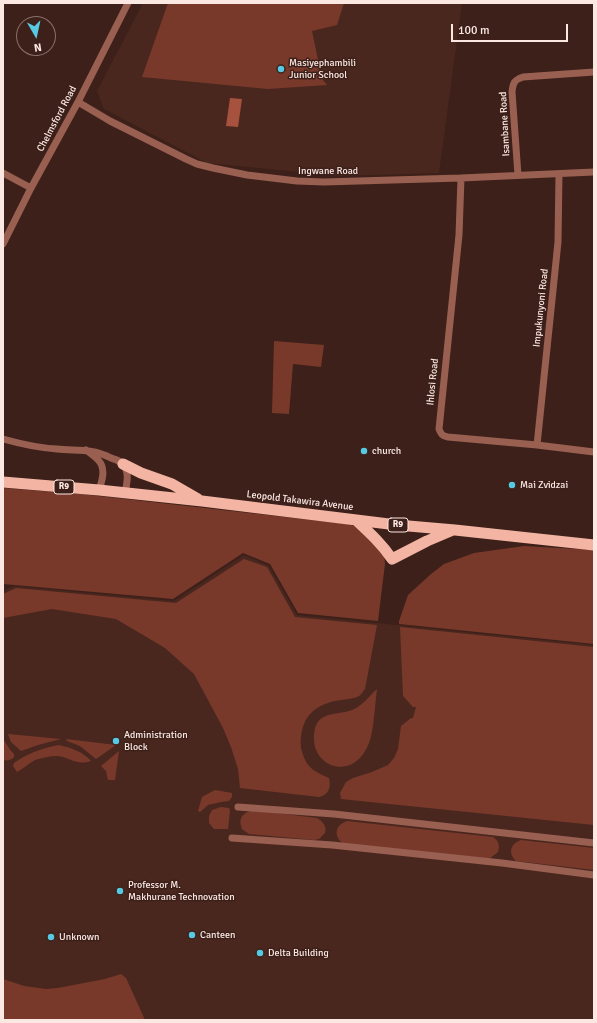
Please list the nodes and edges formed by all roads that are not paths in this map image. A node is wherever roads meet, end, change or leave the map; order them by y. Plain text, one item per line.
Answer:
1 (128, 3) edge
2 (594, 72) edge
3 (78, 102) junction
4 (594, 172) edge
5 (3, 173) edge
6 (559, 174) junction
7 (518, 175) junction
8 (461, 178) junction
9 (31, 188) junction
10 (3, 244) edge
11 (3, 439) edge
12 (537, 445) junction
13 (86, 450) junction
14 (594, 452) edge
15 (123, 464) junction
16 (3, 482) edge
17 (99, 490) junction
18 (125, 493) junction
19 (202, 501) junction
20 (356, 520) junction
21 (455, 530) junction
22 (594, 545) edge
23 (238, 807) dead end
24 (232, 838) dead end
25 (594, 843) edge
26 (594, 875) edge

1 - 3 street, Chelmsford Road
2 - 7 street, Isambane Road
3 - 8 street, Ingwane Road
3 - 9 street, Chelmsford Road
4 - 6 street, Ingwane Road
5 - 9 street
6 - 7 street, Ingwane Road
6 - 12 street, Impukunyoni Road
7 - 8 street, Ingwane Road
8 - 12 street, Ihlosi Road
9 - 10 street, Chelmsford Road
11 - 13 street
12 - 14 street, Ihlosi Road
13 - 15 street
13 - 17 street
15 - 18 street
15 - 19 highway
16 - 17 highway, Leopold Takawira Avenue / R9
17 - 18 highway, Leopold Takawira Avenue / R9
18 - 19 highway, Leopold Takawira Avenue / R9
19 - 20 highway, Leopold Takawira Avenue / R9
20 - 21 highway, Leopold Takawira Avenue / R9
20 - 21 highway
21 - 22 highway, Leopold Takawira Avenue / R9
23 - 25 street
24 - 26 street

